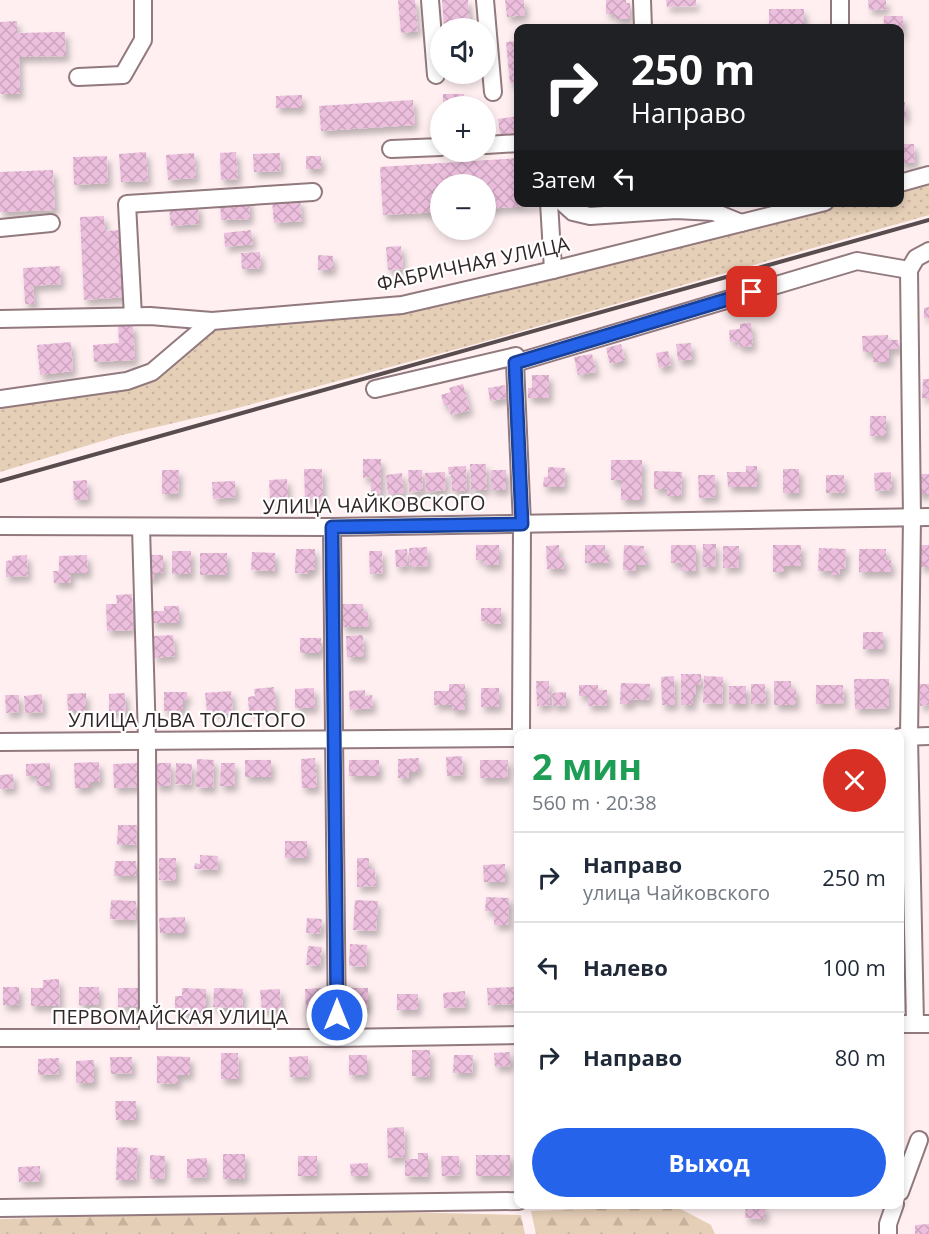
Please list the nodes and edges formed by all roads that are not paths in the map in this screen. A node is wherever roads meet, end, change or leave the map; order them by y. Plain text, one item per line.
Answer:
1 (144, 0) edge
2 (430, 0) edge
3 (485, 0) edge
4 (642, 0) edge
5 (840, 0) edge
6 (431, 18) edge
7 (643, 24) edge
8 (840, 24) edge
9 (78, 77) dead end
10 (493, 92) dead end
11 (514, 143) edge
12 (496, 144) edge
13 (430, 147) edge
14 (391, 149) dead end
15 (929, 176) edge
16 (904, 182) edge
17 (313, 192) dead end
18 (549, 207) edge
19 (567, 207) edge
20 (805, 207) edge
21 (51, 223) dead end
22 (741, 223) junction
23 (0, 228) edge
24 (929, 251) edge
25 (554, 270) junction
26 (909, 270) junction
27 (133, 316) junction
28 (0, 319) edge
29 (212, 321) junction
30 (515, 363) junction
31 (375, 389) dead end
32 (0, 399) edge
33 (921, 517) edge
34 (522, 524) junction
35 (0, 526) edge
36 (141, 527) junction
37 (332, 527) junction
38 (521, 729) edge
39 (929, 736) edge
40 (904, 737) edge
41 (514, 738) edge
42 (147, 740) junction
43 (334, 740) junction
44 (0, 742) edge
45 (915, 1024) edge
46 (514, 1035) edge
47 (0, 1038) edge
48 (148, 1038) junction
49 (337, 1038) junction
50 (919, 1140) dead end
51 (904, 1181) edge
52 (514, 1201) edge
53 (0, 1208) edge
54 (893, 1209) edge
55 (888, 1234) edge

1 - 9 street
2 - 6 street
3 - 10 street
4 - 7 street
5 - 8 street
11 - 12 street
13 - 14 street
15 - 16 street
17 - 27 street
18 - 25 street
19 - 22 street
20 - 22 street, ФАБРИЧНАЯ УЛИЦА
21 - 23 street
22 - 25 street, ФАБРИЧНАЯ УЛИЦА
24 - 26 street
25 - 29 street, ФАБРИЧНАЯ УЛИЦА
26 - 30 street
26 - 33 street
27 - 28 street, ФАБРИЧНАЯ УЛИЦА
27 - 29 street, ФАБРИЧНАЯ УЛИЦА
29 - 32 street
30 - 31 street
30 - 34 street
33 - 34 street, УЛИЦА ЧАЙКОВСКОГО
33 - 40 street
34 - 37 street, УЛИЦА ЧАЙКОВСКОГО
34 - 38 street
35 - 36 street, УЛИЦА ЧАЙКОВСКОГО
36 - 37 street, УЛИЦА ЧАЙКОВСКОГО
36 - 42 street
37 - 43 street
39 - 40 street
40 - 45 street
41 - 43 street, УЛИЦА ЛЬВА ТОЛСТОГО
42 - 43 street, УЛИЦА ЛЬВА ТОЛСТОГО
42 - 44 street, УЛИЦА ЛЬВА ТОЛСТОГО
42 - 48 street
43 - 49 street
46 - 49 street, ПЕРВОМАЙСКАЯ УЛИЦА
47 - 48 street, ПЕРВОМАЙСКАЯ УЛИЦА
48 - 49 street, ПЕРВОМАЙСКАЯ УЛИЦА
50 - 51 street
52 - 53 street
54 - 55 street

